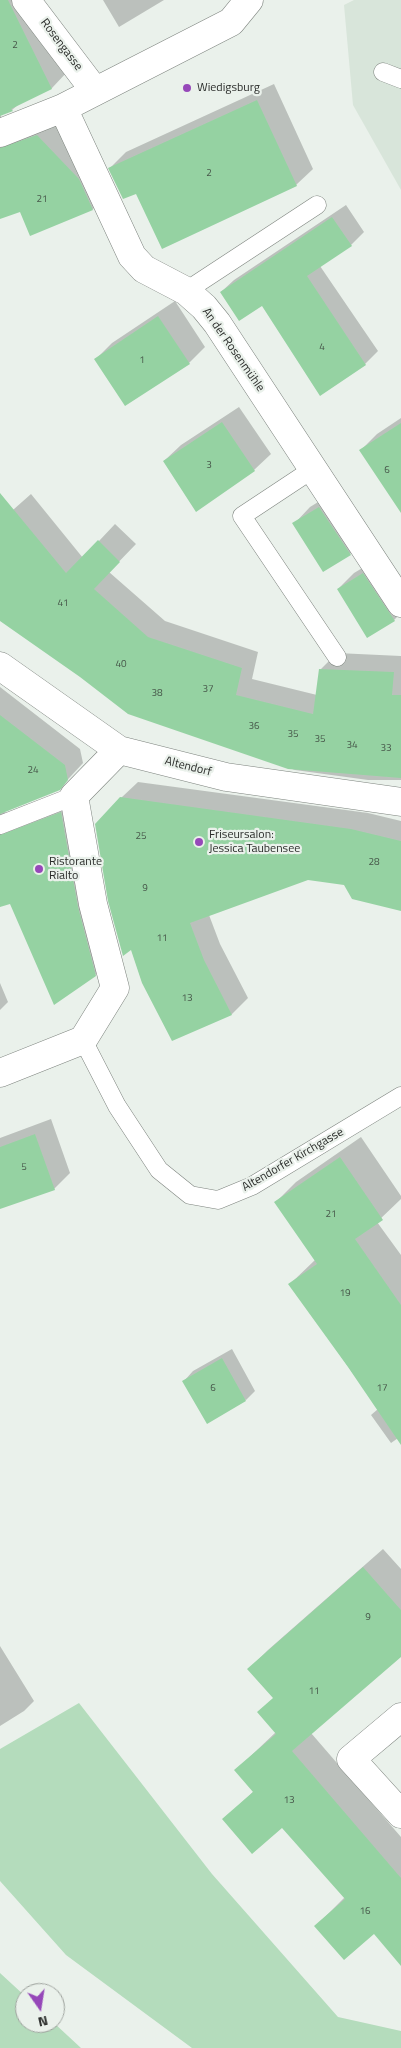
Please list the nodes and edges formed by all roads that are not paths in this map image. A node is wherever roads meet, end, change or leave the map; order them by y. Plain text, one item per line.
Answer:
1 (26, 0) edge
2 (250, 0) edge
3 (383, 72) dead end
4 (401, 79) edge
5 (95, 91) junction
6 (63, 108) junction
7 (0, 133) edge
8 (317, 205) dead end
9 (186, 291) junction
10 (313, 469) junction
11 (401, 603) edge
12 (338, 657) dead end
13 (0, 666) edge
14 (119, 750) junction
15 (74, 796) junction
16 (401, 802) edge
17 (0, 825) edge
18 (83, 1040) junction
19 (0, 1073) edge
20 (401, 1096) edge
21 (401, 1717) edge
22 (401, 1814) edge

1 - 5 street, Rosengasse
2 - 5 street
3 - 4 lane
5 - 6 street
6 - 7 street
6 - 9 street, An der Rosenmühle
8 - 9 lane
9 - 10 street, An der Rosenmühle
10 - 11 street, An der Rosenmühle
10 - 12 lane
13 - 14 street, Altendorf
14 - 15 street
14 - 16 street, Altendorf
15 - 17 lane
15 - 18 street
18 - 19 street
18 - 20 lane, Altendorfer Kirchgasse
21 - 22 street

